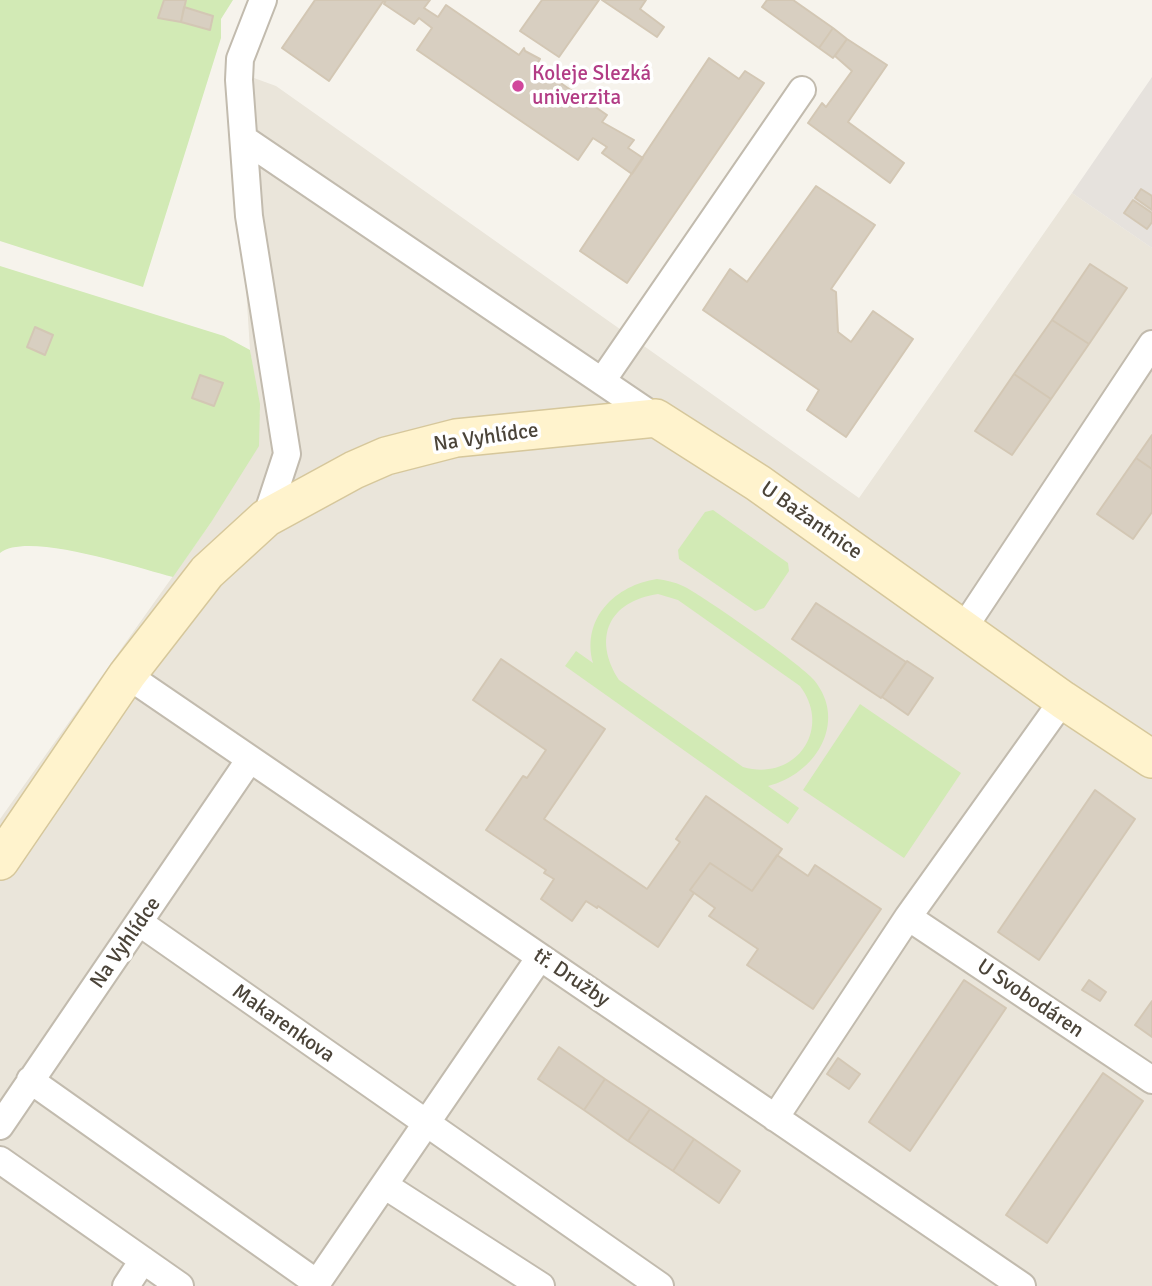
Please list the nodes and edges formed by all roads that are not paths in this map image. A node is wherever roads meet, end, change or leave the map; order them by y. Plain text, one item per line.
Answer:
1 (263, 0) edge
2 (802, 90) dead end
3 (244, 139) junction
4 (1152, 344) edge
5 (602, 381) junction
6 (656, 418) junction
7 (266, 518) junction
8 (963, 629) junction
9 (127, 675) junction
10 (1063, 700) junction
11 (250, 759) junction
12 (1152, 759) edge
13 (0, 861) edge
14 (908, 917) junction
15 (140, 923) junction
16 (540, 957) junction
17 (30, 1080) junction
18 (1152, 1080) edge
19 (775, 1118) junction
20 (426, 1124) junction
21 (0, 1126) edge
22 (0, 1160) edge
23 (384, 1185) junction
24 (143, 1261) junction
25 (1016, 1284) edge
26 (316, 1285) edge
27 (126, 1286) edge
28 (180, 1286) edge
29 (541, 1286) edge
30 (660, 1286) edge

1 - 3 street, Na Vyhlídce
2 - 5 street
3 - 5 street
3 - 7 street, Na Vyhlídce
4 - 8 street
5 - 6 street
6 - 7 street, Na Vyhlídce
6 - 8 street, U Bažantnice
7 - 9 street, Na Vyhlídce
8 - 10 street, U Bažantnice
9 - 11 street, tř. Družby
9 - 13 street, Na Vyhlídce
10 - 12 street, U Bažantnice
10 - 14 street
11 - 15 street, Na Vyhlídce
11 - 16 street, tř. Družby
14 - 18 street, U Svobodáren
14 - 19 street
15 - 17 street, Na Vyhlídce
15 - 20 street, Makarenkova
16 - 19 street, tř. Družby
16 - 20 street
17 - 21 street, Na Vyhlídce
17 - 26 street
19 - 25 street, tř. Družby
20 - 23 street
20 - 30 street, Makarenkova
22 - 24 street
23 - 26 street
23 - 29 street
24 - 27 street
24 - 28 street

